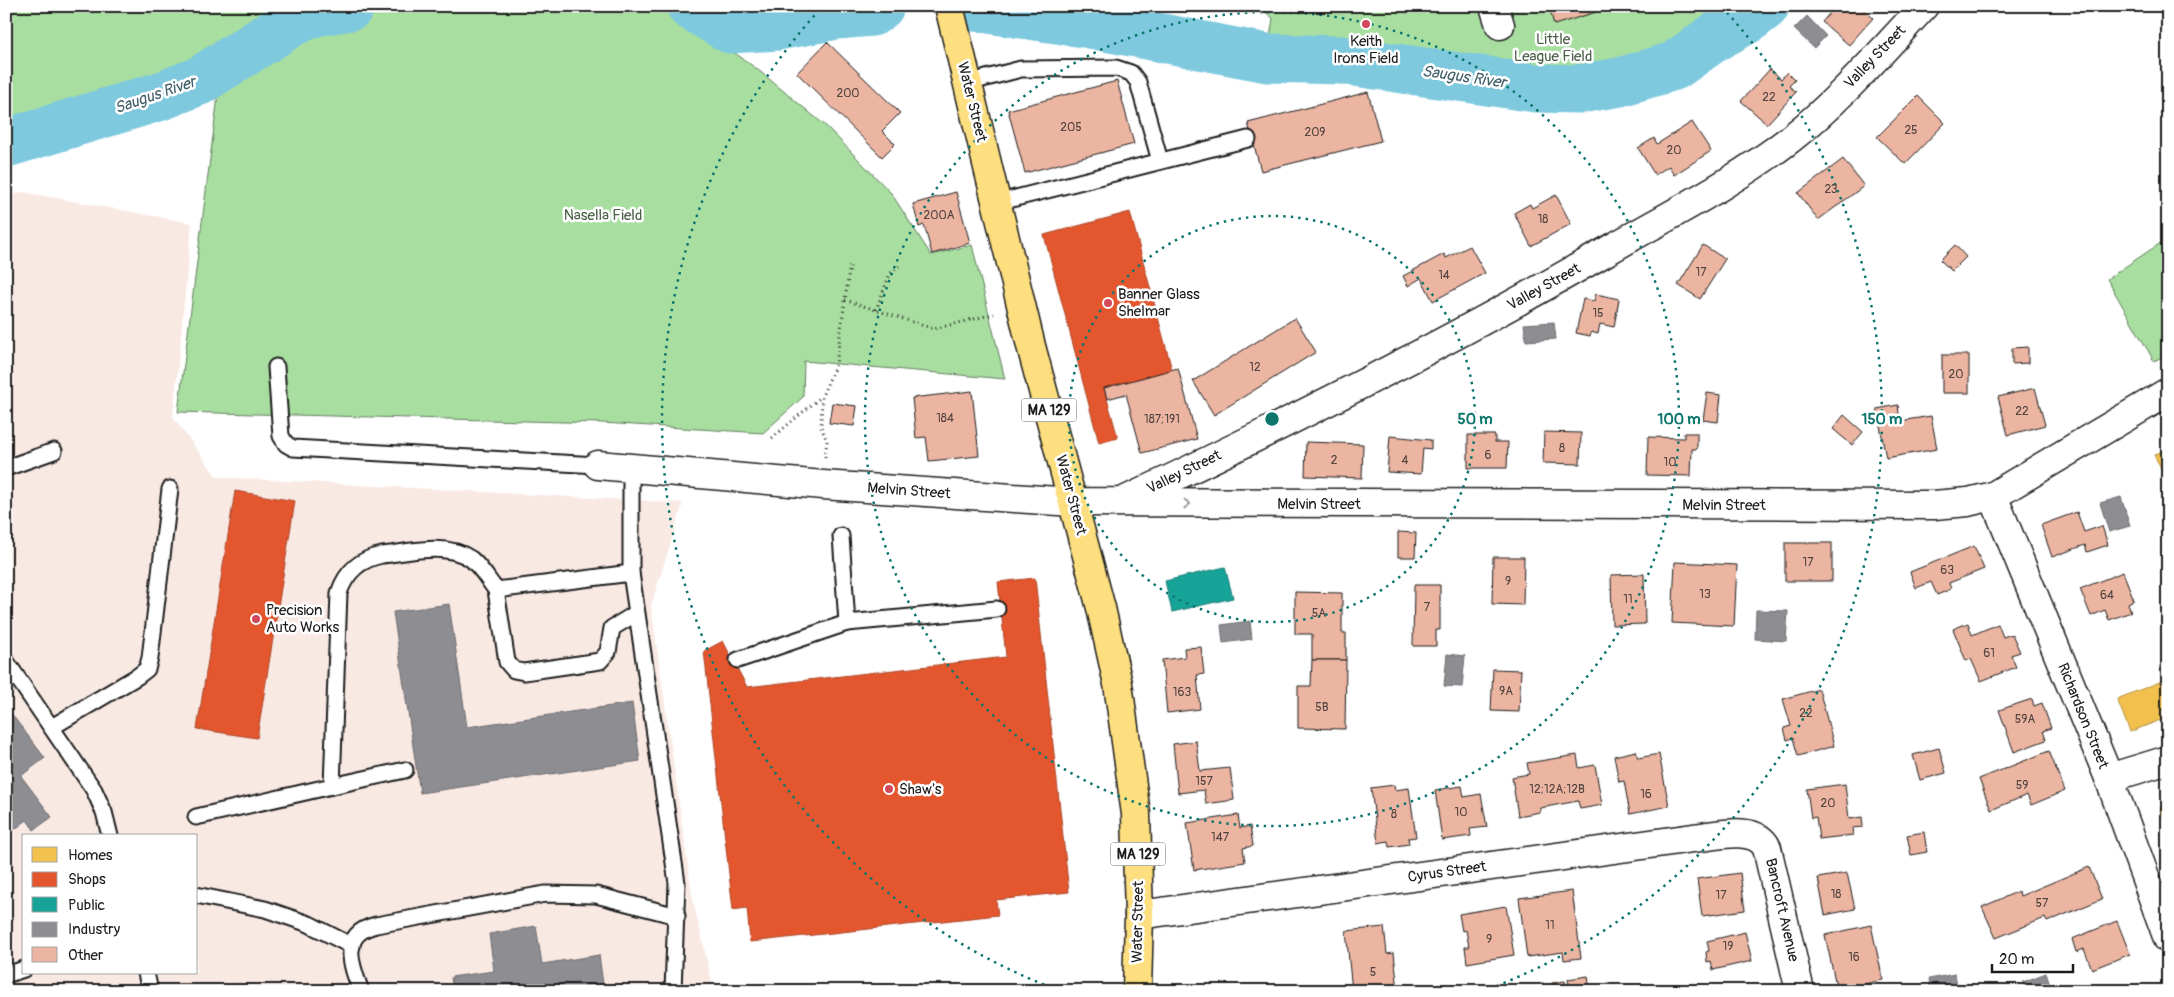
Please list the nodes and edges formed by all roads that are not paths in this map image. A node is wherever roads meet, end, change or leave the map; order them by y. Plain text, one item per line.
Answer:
1 (1924, 6) edge
2 (952, 18) edge
3 (967, 83) junction
4 (1248, 139) dead end
5 (1160, 161) junction
6 (996, 203) junction
7 (276, 367) dead end
8 (2168, 392) edge
9 (54, 451) dead end
10 (1209, 461) junction
11 (598, 465) joint
12 (6, 468) edge
13 (631, 468) junction
14 (170, 489) dead end
15 (1993, 496) junction
16 (1073, 502) junction
17 (1120, 503) junction
18 (1250, 504) junction
19 (841, 536) dead end
20 (630, 573) junction
21 (496, 590) junction
22 (997, 609) dead end
23 (635, 614) junction
24 (847, 623) junction
25 (738, 660) dead end
26 (6, 661) edge
27 (52, 728) junction
28 (2168, 760) edge
29 (405, 770) dead end
30 (2109, 778) junction
31 (332, 786) junction
32 (196, 817) dead end
33 (110, 834) edge
34 (1755, 835) joint
35 (198, 895) edge
36 (1139, 915) junction
37 (677, 916) junction
38 (2168, 939) edge
39 (352, 946) junction
40 (22, 969) edge
41 (146, 974) edge
42 (6, 975) edge
43 (150, 991) edge
44 (361, 991) edge
45 (674, 991) edge
46 (1136, 991) edge
47 (1800, 991) edge

1 - 10 street, Valley Street
2 - 3 main road, Water Street / MA 129
3 - 5 lane
3 - 6 main road, Water Street / MA 129
4 - 5 lane
5 - 6 lane
6 - 16 main road, Water Street / MA 129
7 - 11 lane
8 - 15 street, Melvin Street
9 - 12 lane
10 - 17 street, Valley Street
10 - 18 street, Melvin Street
11 - 13 street, Melvin Street
13 - 16 street, Melvin Street
13 - 20 lane
14 - 27 lane
15 - 18 street, Melvin Street
15 - 30 street, Richardson Street
16 - 17 street, Melvin Street
16 - 36 main road, Water Street / MA 129
17 -> 18 street, Melvin Street
19 - 24 lane
20 - 21 lane
20 - 23 lane
21 - 23 lane
21 - 31 lane
22 - 24 lane
23 - 37 lane
24 - 25 lane
26 - 27 lane
27 - 33 lane
28 - 30 street
29 - 31 lane
30 - 38 street, Richardson Street
31 - 32 lane
34 - 36 street, Cyrus Street
34 - 47 street, Bancroft Avenue
35 - 39 lane
36 - 46 main road, Water Street / MA 129
37 - 39 lane
37 - 45 lane
39 - 44 lane
40 - 42 lane
41 - 43 lane

